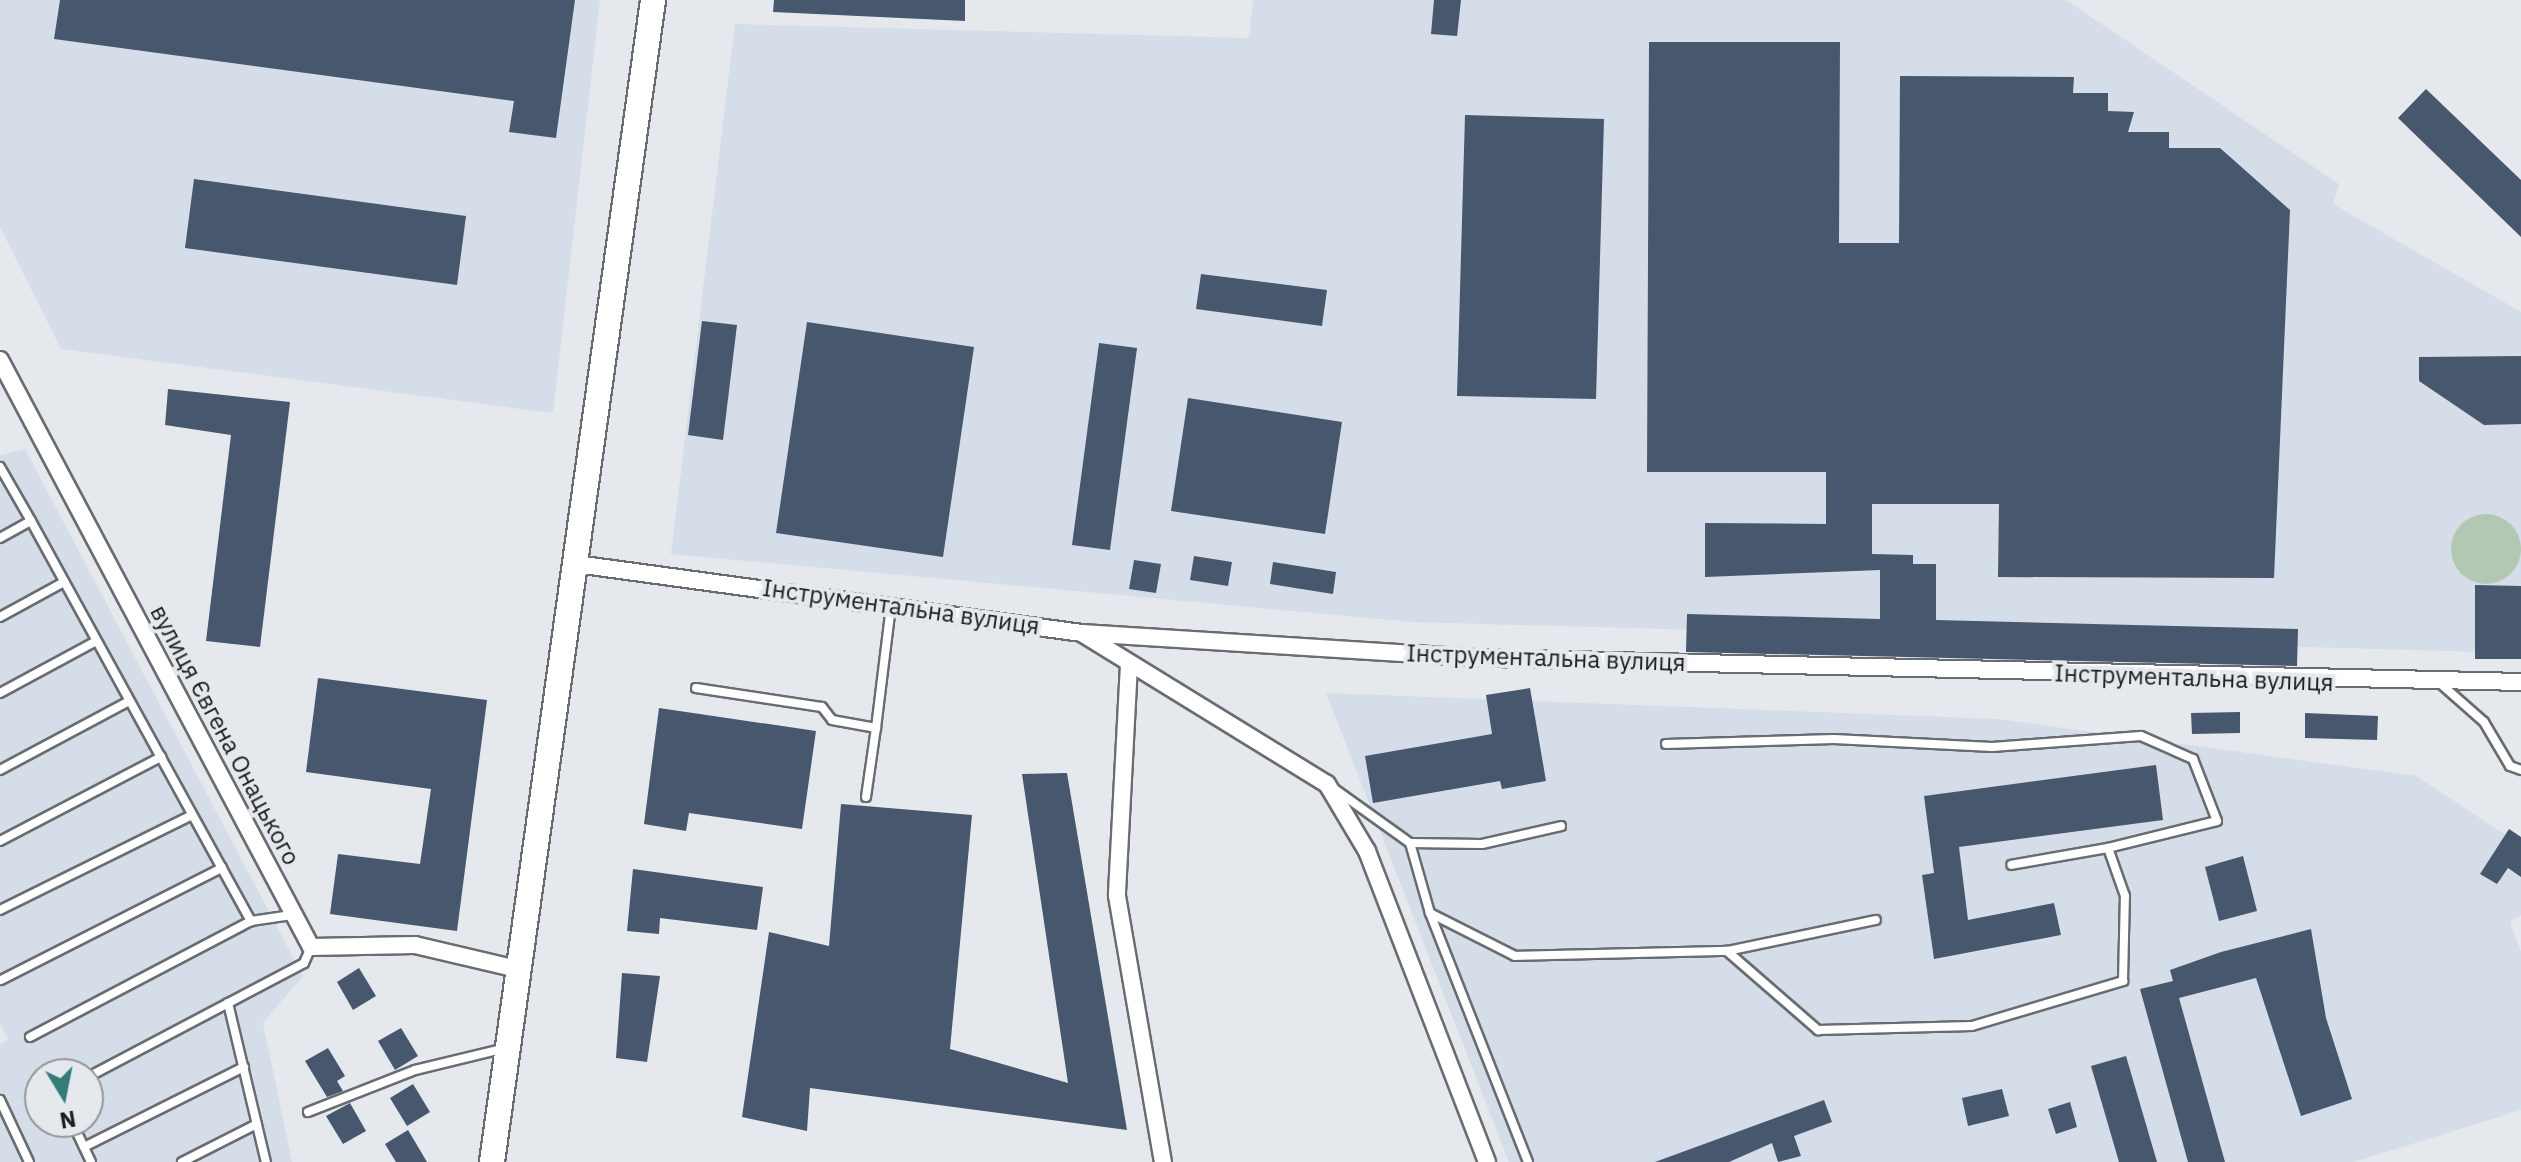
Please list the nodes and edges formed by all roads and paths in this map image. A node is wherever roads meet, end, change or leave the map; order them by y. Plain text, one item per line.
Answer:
1 (653, 0) edge
2 (0, 360) edge
3 (0, 467) edge
4 (31, 521) junction
5 (0, 538) edge
6 (576, 564) junction
7 (64, 582) junction
8 (891, 604) junction
9 (0, 617) edge
10 (1082, 633) junction
11 (96, 641) junction
12 (1129, 664) junction
13 (2521, 682) edge
14 (2442, 685) junction
15 (696, 688) dead end
16 (0, 693) edge
17 (129, 701) junction
18 (876, 728) junction
19 (1666, 744) dead end
20 (161, 757) junction
21 (0, 770) edge
22 (2521, 770) edge
23 (1327, 784) junction
24 (866, 797) dead end
25 (192, 815) junction
26 (1561, 826) dead end
27 (0, 841) edge
28 (1410, 843) junction
29 (2108, 848) junction
30 (2011, 865) dead end
31 (222, 868) junction
32 (0, 910) edge
33 (1430, 913) junction
34 (292, 915) junction
35 (1876, 920) dead end
36 (251, 921) junction
37 (311, 947) junction
38 (1727, 951) junction
39 (517, 969) junction
40 (1, 980) edge
41 (228, 1003) junction
42 (30, 1037) dead end
43 (507, 1048) junction
44 (244, 1067) junction
45 (104, 1069) edge
46 (0, 1100) edge
47 (308, 1112) dead end
48 (257, 1124) junction
49 (80, 1138) edge
50 (84, 1147) junction
51 (29, 1162) edge
52 (91, 1162) edge
53 (182, 1162) edge
54 (266, 1162) edge
55 (492, 1162) edge
56 (1163, 1162) edge
57 (1487, 1162) edge
58 (1528, 1162) edge

1 - 6 street
2 - 34 street, вулиця Євгена Онацького
3 - 4 lane
4 - 5 lane
4 - 7 lane
6 - 8 street, Інструментальна вулиця
6 - 39 street
7 - 9 lane
7 - 11 lane
8 - 10 street, Інструментальна вулиця
8 - 18 lane
10 - 12 street
10 - 14 street, Інструментальна вулиця
11 - 16 lane
11 - 17 lane
12 - 23 street
12 - 56 street
13 - 14 street, Інструментальна вулиця
14 - 22 lane
15 - 18 lane
17 - 20 lane
17 - 21 lane
18 - 24 lane
19 - 29 lane
20 - 25 lane
20 - 27 lane
23 - 28 lane
23 - 57 street
25 - 31 lane
25 - 32 lane
26 - 28 lane
28 - 33 lane
29 - 30 lane
29 - 38 lane
31 - 36 lane
31 - 40 lane
33 - 38 lane
33 - 58 lane
34 - 36 lane
34 - 37 street, вулиця Євгена Онацького
35 - 38 lane
36 - 42 lane
37 - 39 street
37 - 41 lane
39 - 43 street
41 - 44 lane
41 - 45 lane
43 - 47 lane
43 - 55 street
44 - 48 lane
44 - 50 lane
46 - 51 lane
48 - 53 lane
48 - 54 lane
49 - 50 lane
50 - 52 lane

